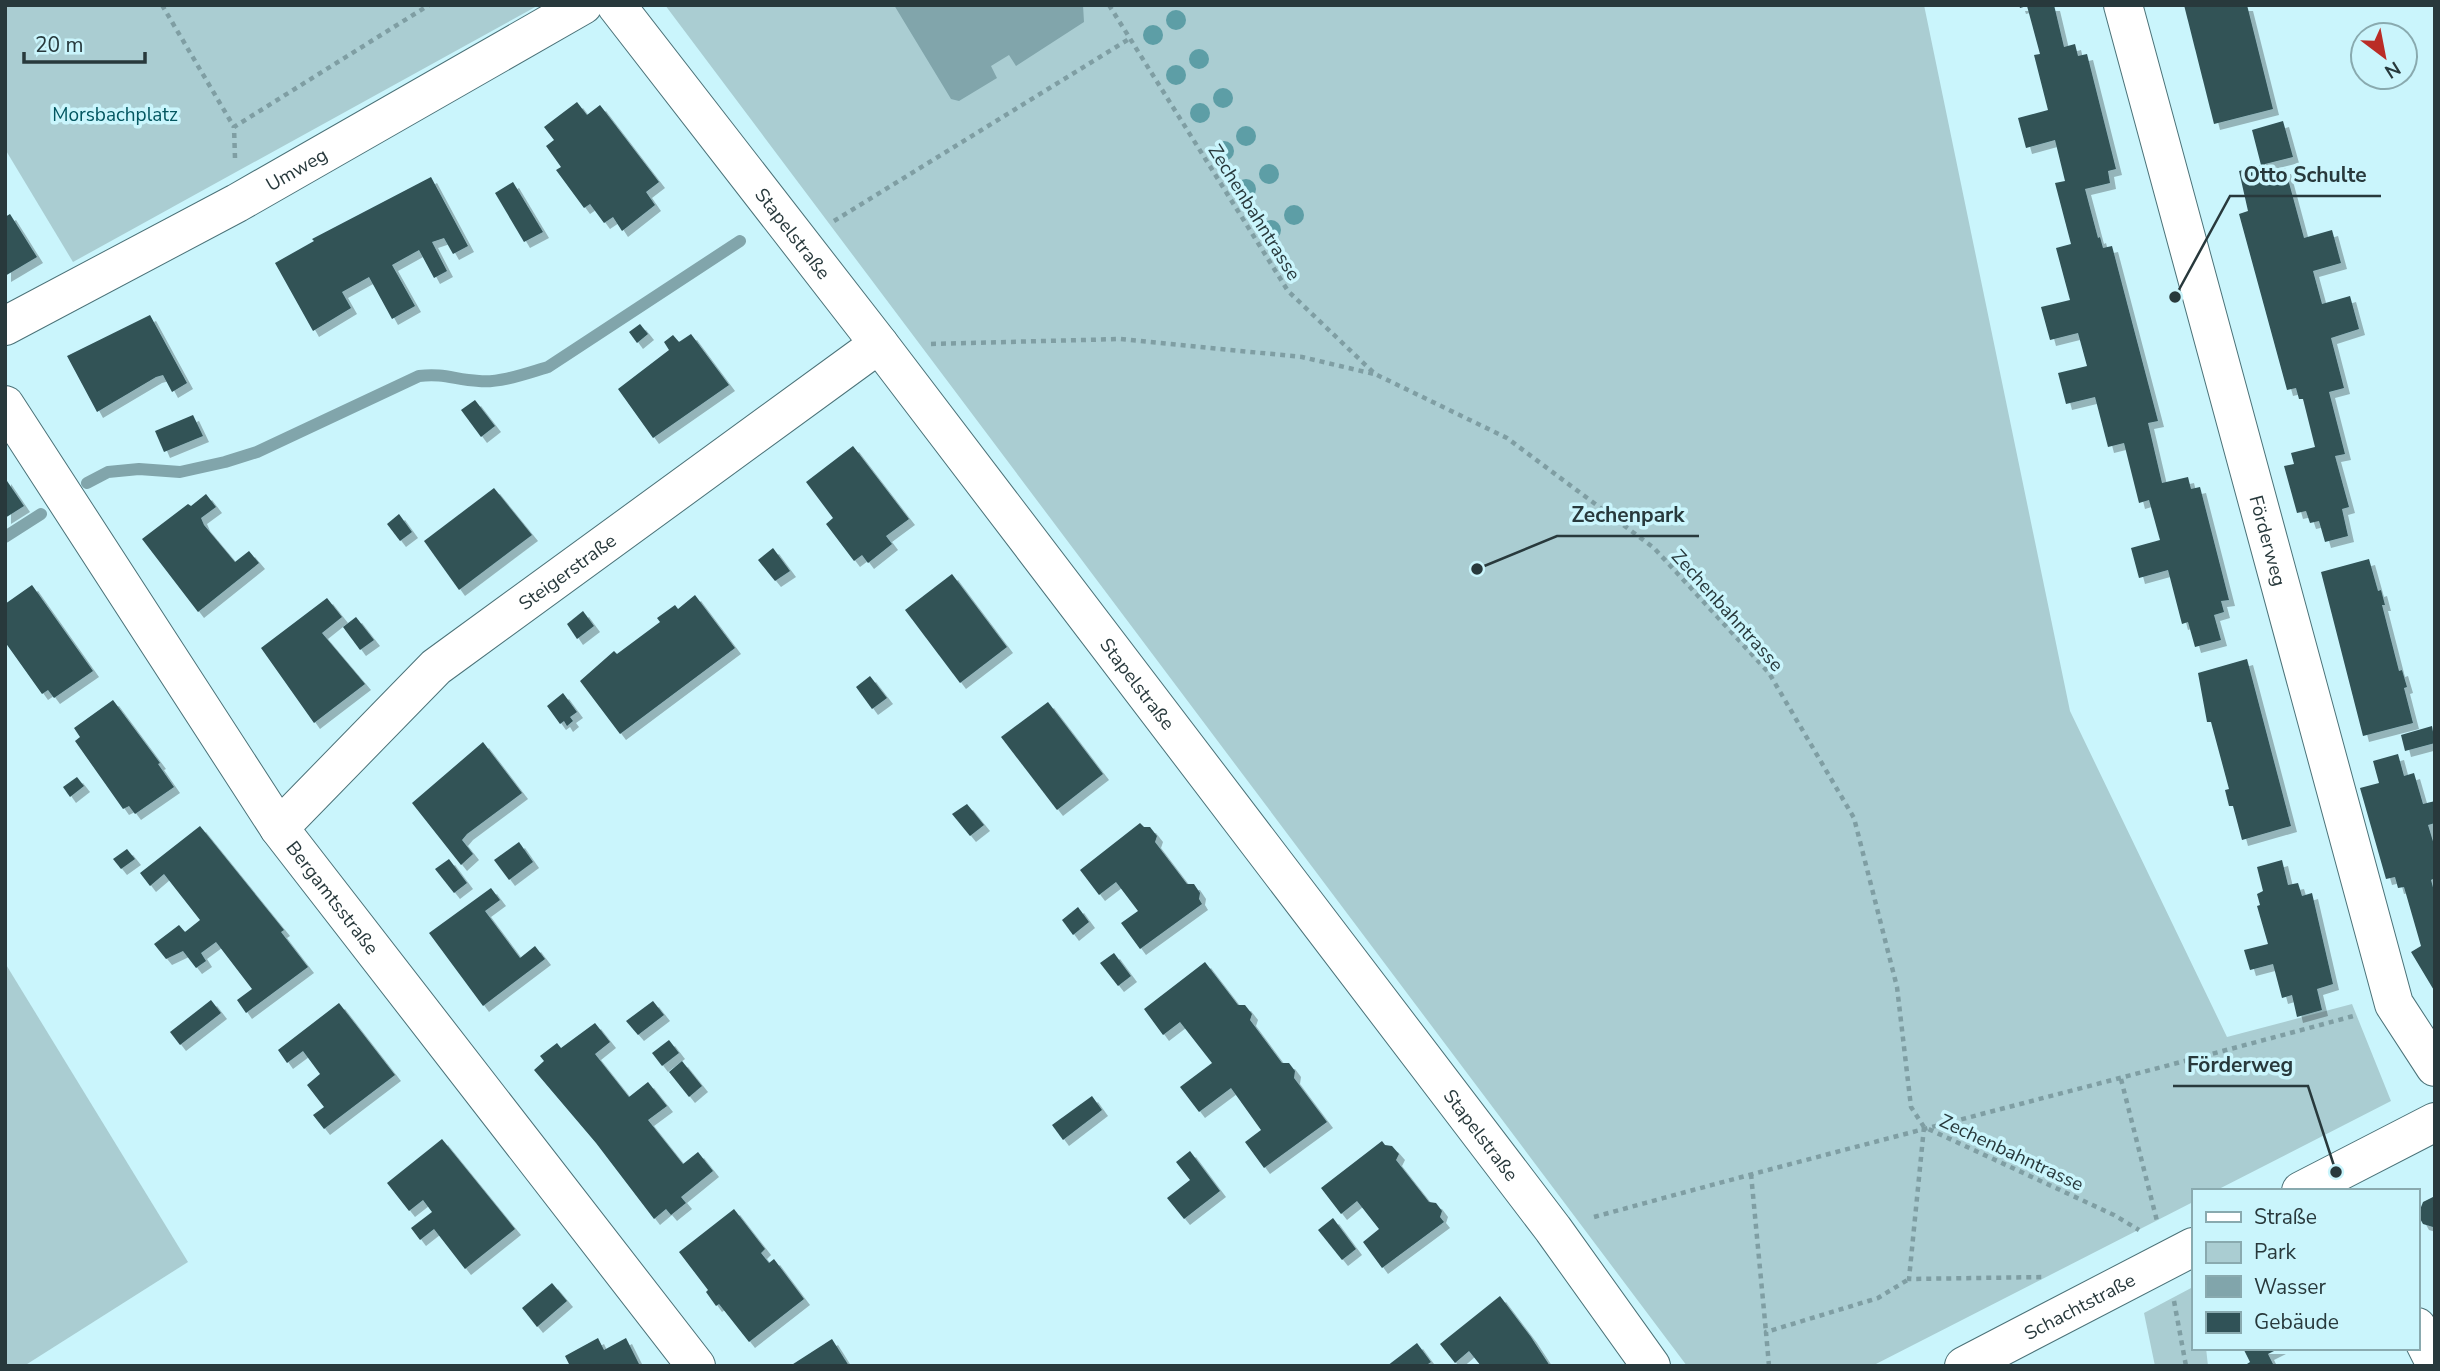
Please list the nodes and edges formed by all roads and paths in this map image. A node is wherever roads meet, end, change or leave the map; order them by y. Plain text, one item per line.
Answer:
1 (162, 5) edge
2 (429, 5) edge
3 (583, 5) edge
4 (616, 5) edge
5 (1109, 5) edge
6 (2123, 5) edge
7 (1129, 39) junction
8 (234, 127) junction
9 (237, 203) junction
10 (800, 241) junction
11 (5, 326) edge
12 (879, 344) junction
13 (1375, 374) junction
14 (5, 405) edge
15 (279, 828) junction
16 (2394, 1004) junction
17 (2435, 1068) edge
18 (2121, 1079) junction
19 (2435, 1122) edge
20 (1924, 1127) junction
21 (1751, 1174) junction
22 (2347, 1180) edge
23 (2309, 1189) edge
24 (1553, 1229) junction
25 (2180, 1253) edge
26 (1909, 1279) junction
27 (2068, 1311) junction
28 (2419, 1331) edge
29 (1766, 1332) junction
30 (2435, 1363) edge
31 (696, 1366) edge
32 (1651, 1366) edge
33 (1769, 1366) edge
34 (1964, 1366) edge
35 (2186, 1366) edge

1 - 8 path
2 - 8 path
3 - 9 street, Umweg
4 - 10 street, Stapelstraße
5 - 7 path, Zechenbahntrasse
6 - 16 street, Förderweg
7 - 10 path
7 - 13 path, Zechenbahntrasse
8 - 9 path
9 - 11 street, Umweg
10 - 12 street, Stapelstraße
12 - 13 path
12 - 15 street, Steigerstraße
12 - 24 street, Stapelstraße
13 - 20 path, Zechenbahntrasse
14 - 15 street, Bergamtsstraße
15 - 31 street, Bergamtsstraße
16 - 17 street, Förderweg
16 - 18 path
18 - 20 path
18 - 25 path
19 - 22 street
20 - 21 path
20 - 25 path, Zechenbahntrasse
20 - 26 path
21 - 24 path
21 - 29 path
22 - 23 street
24 - 32 street, Stapelstraße
25 - 27 street, Schachtstraße
25 - 35 path
26 - 27 path
26 - 29 path
27 - 34 street, Schachtstraße
28 - 30 street
29 - 33 path

